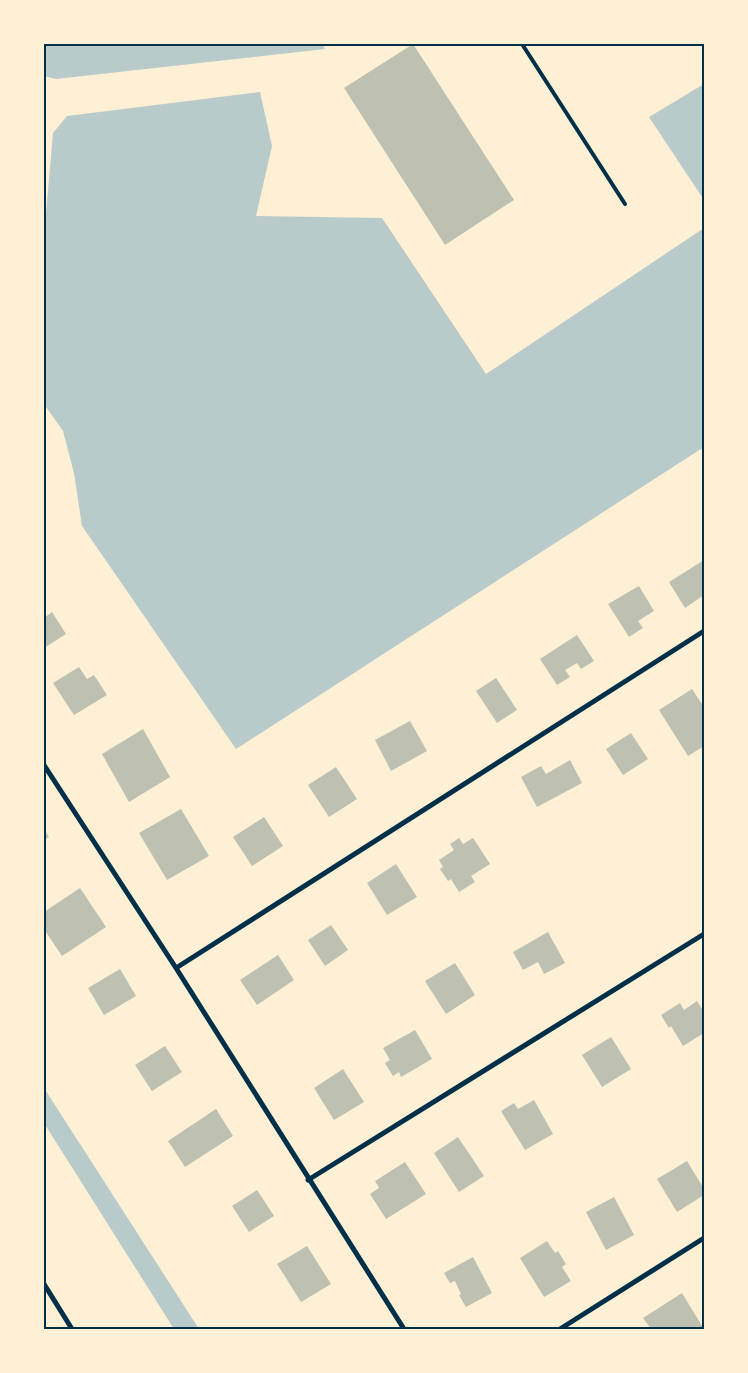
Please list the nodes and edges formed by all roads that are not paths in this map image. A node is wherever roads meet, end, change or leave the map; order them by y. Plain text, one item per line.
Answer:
1 (522, 44) edge
2 (625, 204) dead end
3 (704, 631) edge
4 (44, 765) edge
5 (704, 934) edge
6 (176, 968) junction
7 (308, 1180) junction
8 (704, 1238) edge
9 (44, 1284) edge
10 (72, 1329) edge
11 (404, 1329) edge
12 (560, 1329) edge

1 - 2 lane
3 - 6 street
4 - 6 street
5 - 7 street
6 - 7 street
7 - 11 street
8 - 12 street
9 - 10 street

